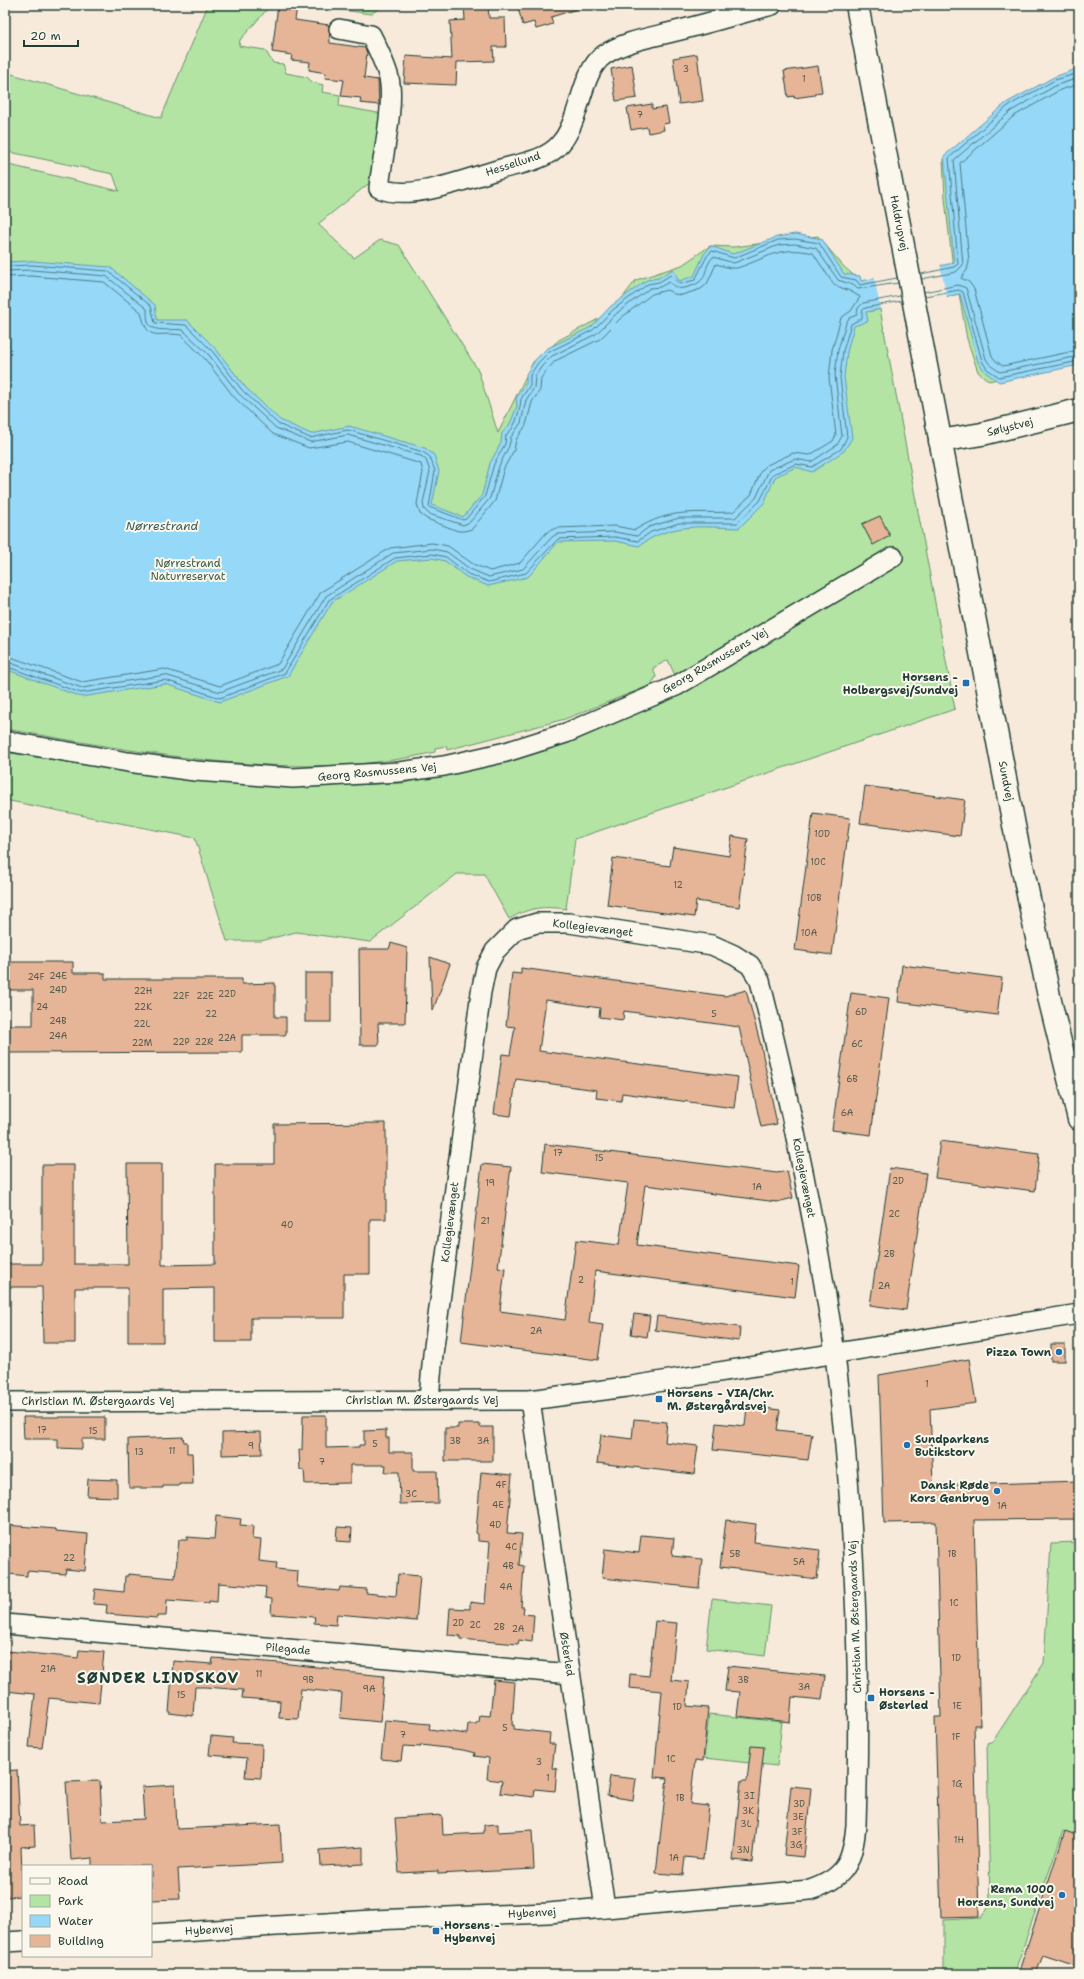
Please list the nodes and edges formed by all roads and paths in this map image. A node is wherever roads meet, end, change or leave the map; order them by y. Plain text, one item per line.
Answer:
1 (772, 5) edge
2 (857, 5) edge
3 (339, 29) dead end
4 (1079, 410) edge
5 (940, 441) junction
6 (893, 557) dead end
7 (5, 741) edge
8 (1079, 1119) edge
9 (1079, 1314) edge
10 (835, 1353) junction
11 (429, 1399) junction
12 (530, 1400) junction
13 (5, 1402) edge
14 (5, 1624) edge
15 (570, 1674) junction
16 (837, 1876) joint
17 (605, 1908) junction
18 (152, 1934) edge
19 (22, 1941) edge
20 (5, 1942) edge

1 - 3 street, Hessellund
2 - 5 main road, Haldrupvej
4 - 5 main road, Sølystvej
5 - 8 main road, Sundvej
6 - 7 street, Georg Rasmussens Vej
9 - 10 street, Christian M. Østergaards Vej
10 - 11 street, Kollegievænget
10 - 12 street, Christian M. Østergaards Vej
10 - 16 street, Christian M. Østergaards Vej
11 - 12 street, Christian M. Østergaards Vej
11 - 13 street, Christian M. Østergaards Vej
12 - 15 street, Østerled
14 - 15 street, Pilegade
15 - 17 street, Østerled
16 - 17 street, Hybenvej
17 - 18 street, Hybenvej
19 - 20 street

